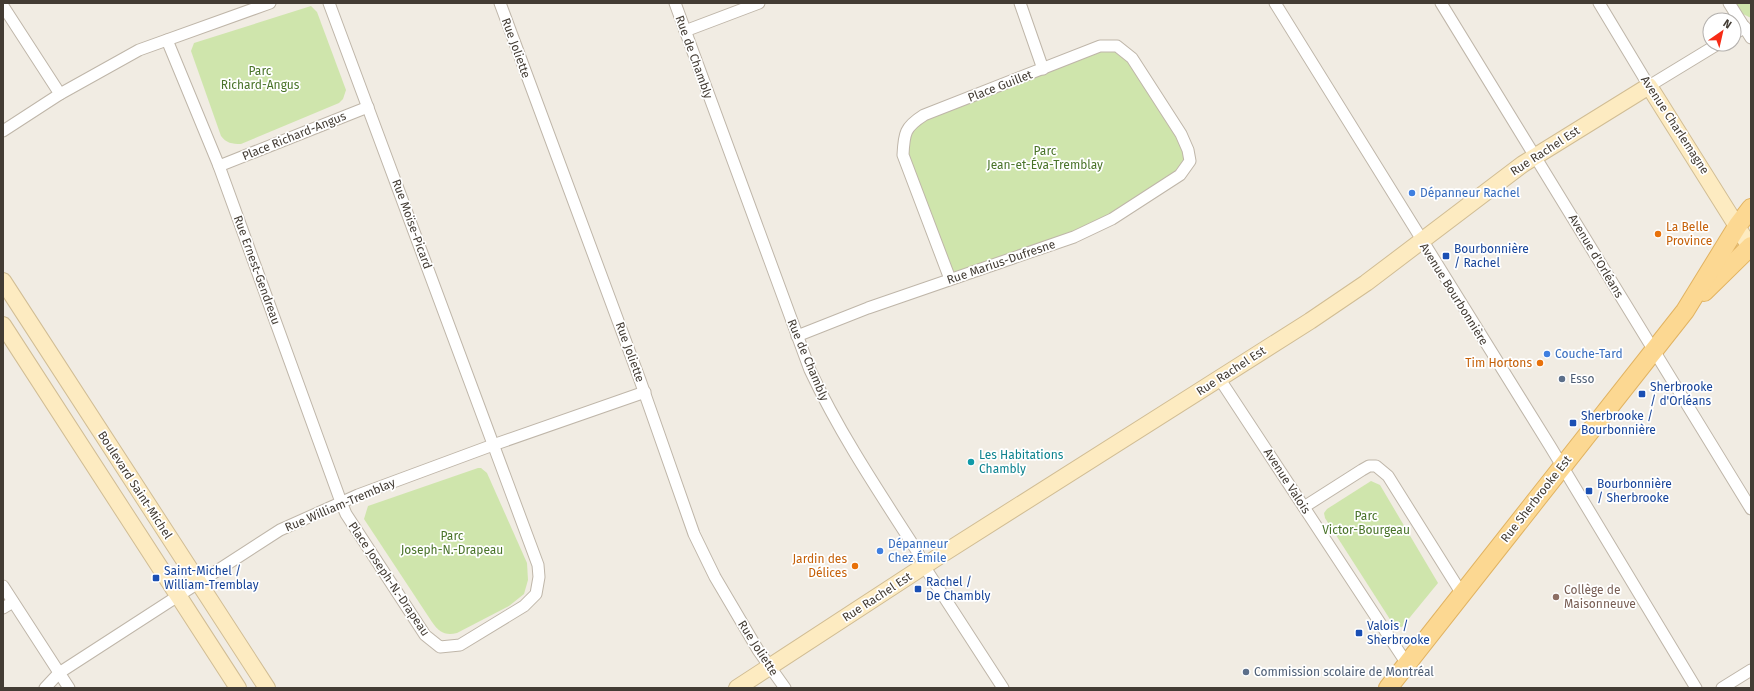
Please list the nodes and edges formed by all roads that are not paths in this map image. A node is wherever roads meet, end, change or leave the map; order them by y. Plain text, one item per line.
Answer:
1 (270, 3) edge
2 (329, 3) edge
3 (500, 3) edge
4 (675, 3) edge
5 (759, 3) edge
6 (1020, 3) edge
7 (1275, 3) edge
8 (1441, 3) edge
9 (1598, 3) edge
10 (1729, 3) edge
11 (3, 6) edge
12 (1744, 27) joint
13 (685, 31) junction
14 (1751, 38) edge
15 (167, 40) junction
16 (1705, 52) edge
17 (1043, 68) junction
18 (1649, 86) junction
19 (60, 94) junction
20 (368, 107) junction
21 (3, 131) edge
22 (1536, 156) junction
23 (1190, 161) joint
24 (220, 166) junction
25 (1751, 208) edge
26 (1738, 225) junction
27 (1420, 240) junction
28 (1751, 247) edge
29 (950, 280) junction
30 (3, 281) edge
31 (1685, 311) junction
32 (3, 325) edge
33 (797, 336) junction
34 (1653, 351) junction
35 (1219, 378) junction
36 (645, 392) junction
37 (493, 445) junction
38 (1562, 466) junction
39 (341, 502) junction
40 (1304, 507) junction
41 (1751, 510) edge
42 (924, 566) junction
43 (198, 583) junction
44 (3, 586) edge
45 (1462, 594) junction
46 (178, 596) junction
47 (13, 602) junction
48 (3, 608) edge
49 (1407, 664) junction
50 (770, 667) junction
51 (1751, 670) edge
52 (59, 673) junction
53 (45, 688) edge
54 (69, 688) edge
55 (238, 688) edge
56 (267, 688) edge
57 (737, 688) edge
58 (785, 688) edge
59 (1003, 688) edge
60 (1388, 688) edge
61 (1696, 688) edge
62 (1722, 688) edge

1 - 15 street
2 - 20 street, Rue Moïse-Picard
3 - 36 street, Rue Joliette
4 - 13 street, Rue de Chambly
5 - 13 street
6 - 17 street
7 - 27 street, Avenue Bourbonnière
8 - 22 street, Avenue d'Orléans
9 - 18 street, Avenue Charlemagne
10 - 12 street
11 - 19 street
12 - 14 street
13 - 33 street, Rue de Chambly
15 - 19 street
15 - 24 street, Rue Ernest-Gendreau
16 - 18 street, Rue Rachel Est
17 - 23 street, Place Guillet
17 - 29 street, Place Guillet
18 - 22 main road, Rue Rachel Est
18 - 26 main road, Avenue Charlemagne
19 - 21 street
20 - 24 street, Place Richard-Angus
20 - 37 street, Rue Moïse-Picard
22 - 27 main road, Rue Rachel Est
22 - 34 street, Avenue d'Orléans
23 - 29 street, Rue Marius-Dufresne
24 - 39 street, Rue Ernest-Gendreau
25 - 26 main road, Rue Sherbrooke Est
26 - 28 main road, Avenue Charlemagne
26 - 31 main road, Rue Sherbrooke Est
27 - 35 main road, Rue Rachel Est
27 - 38 street, Avenue Bourbonnière
28 - 31 main road, Rue Sherbrooke Est
29 - 33 street, Rue Marius-Dufresne
30 - 43 main road, Boulevard Saint-Michel
31 - 34 main road, Rue Sherbrooke Est
32 - 46 main road, Boulevard Saint-Michel
33 - 42 street, Rue de Chambly
34 - 38 main road, Rue Sherbrooke Est
34 - 41 street, Avenue d'Orléans
35 - 40 street, Avenue Valois
35 - 42 main road, Rue Rachel Est
36 - 37 street, Rue William-Tremblay
36 - 50 street, Rue Joliette
37 - 39 street, Rue William-Tremblay
37 - 39 street, Place Joseph-N.-Drapeau
38 - 45 main road, Rue Sherbrooke Est
38 - 61 street, Avenue Bourbonnière
39 - 43 street, Rue William-Tremblay
40 - 45 street
40 - 49 street, Avenue Valois
42 - 50 main road, Rue Rachel Est
42 - 59 street, Rue de Chambly
43 - 46 street, Rue William-Tremblay
43 - 56 main road, Boulevard Saint-Michel
44 - 47 street
45 - 49 main road, Rue Sherbrooke Est
46 - 52 street, Rue William-Tremblay
46 - 55 main road, Boulevard Saint-Michel
47 - 48 street
47 - 52 street
49 - 60 main road, Rue Sherbrooke Est
50 - 57 main road, Rue Rachel Est
50 - 58 street, Rue Joliette
51 - 62 street
52 - 53 street, Rue William-Tremblay
52 - 54 street

